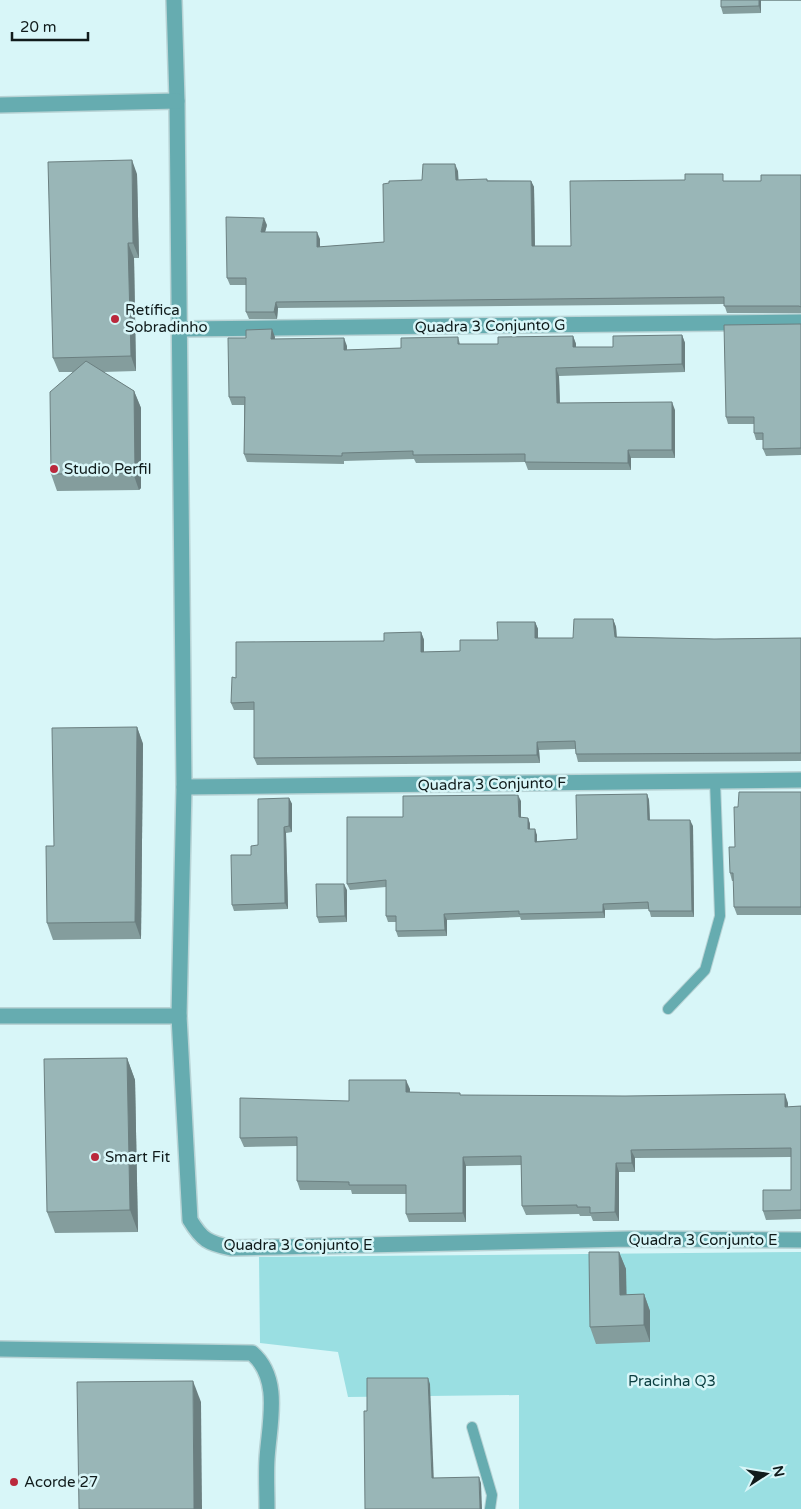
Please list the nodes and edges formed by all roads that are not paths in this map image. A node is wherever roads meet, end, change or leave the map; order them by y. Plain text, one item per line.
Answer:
1 (174, 0) edge
2 (177, 101) junction
3 (0, 105) edge
4 (801, 322) edge
5 (179, 329) junction
6 (801, 780) edge
7 (715, 781) junction
8 (184, 787) junction
9 (668, 1009) dead end
10 (0, 1016) edge
11 (179, 1016) junction
12 (801, 1240) edge
13 (0, 1349) edge
14 (472, 1427) dead end
15 (267, 1509) edge
16 (490, 1509) edge

1 - 2 street, Quadra 3 Conjunto E
2 - 3 street
2 - 5 street, Quadra 3 Conjunto E
4 - 5 street, Quadra 3 Conjunto G
5 - 8 street, Quadra 3 Conjunto E
6 - 7 street, Quadra 3 Conjunto F
7 - 8 street, Quadra 3 Conjunto F
7 - 9 lane
8 - 11 street, Quadra 3 Conjunto E
10 - 11 street
11 - 12 street, Quadra 3 Conjunto E
13 - 15 street
14 - 16 lane

